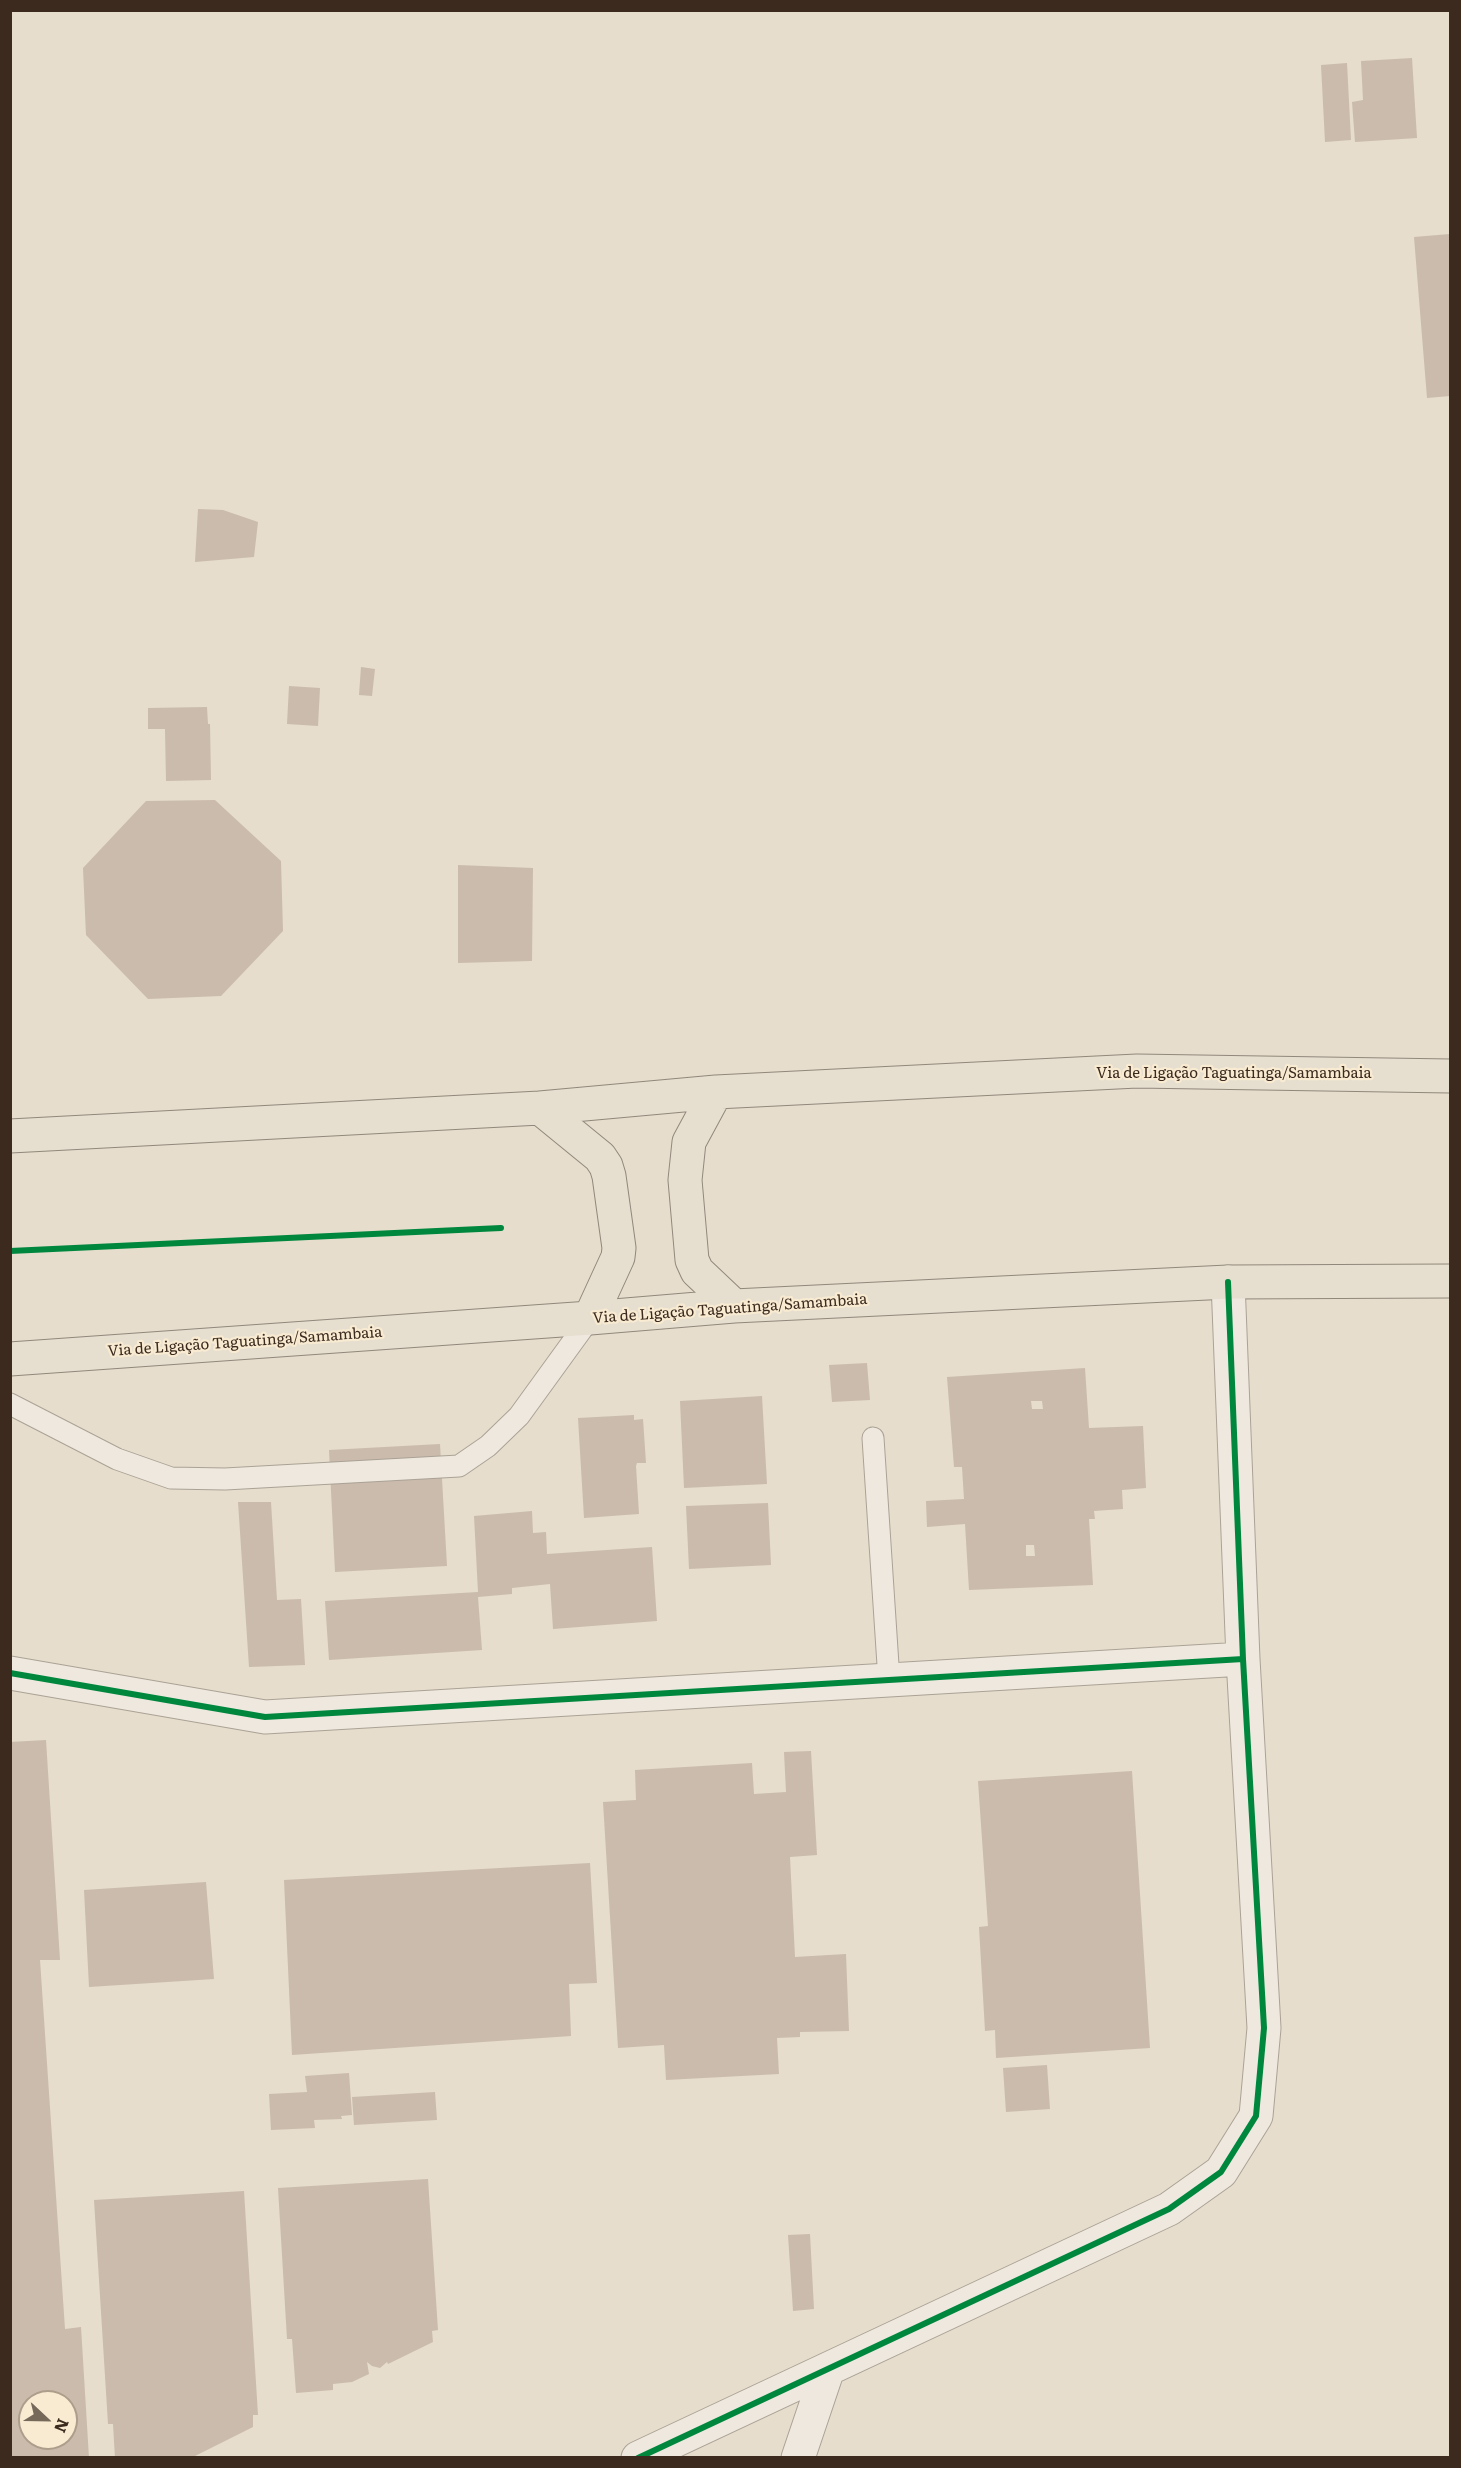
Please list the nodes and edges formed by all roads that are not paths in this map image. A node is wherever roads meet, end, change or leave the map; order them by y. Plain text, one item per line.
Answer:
1 (1450, 1076) edge
2 (716, 1092) junction
3 (540, 1108) junction
4 (10, 1136) edge
5 (1450, 1281) edge
6 (1228, 1282) junction
7 (734, 1306) junction
8 (590, 1318) junction
9 (10, 1359) edge
10 (10, 1404) edge
11 (873, 1438) dead end
12 (1243, 1659) junction
13 (10, 1673) edge
14 (889, 1680) junction
15 (828, 2369) junction
16 (681, 2448) edge
17 (638, 2457) edge
18 (798, 2457) edge

1 - 2 main road, Via de Ligação Taguatinga/Samambaia
2 - 3 main road, Via de Ligação Taguatinga/Samambaia
2 - 7 main road
3 - 4 main road, Via de Ligação Taguatinga/Samambaia
3 - 8 main road
5 - 6 main road, Via de Ligação Taguatinga/Samambaia
6 - 7 main road, Via de Ligação Taguatinga/Samambaia
6 - 12 street
7 - 8 main road, Via de Ligação Taguatinga/Samambaia
8 - 9 main road, Via de Ligação Taguatinga/Samambaia
8 - 10 lane
11 - 14 lane
12 - 14 street
12 - 15 street
13 - 14 street
15 - 16 street
15 - 18 street
16 - 17 street

